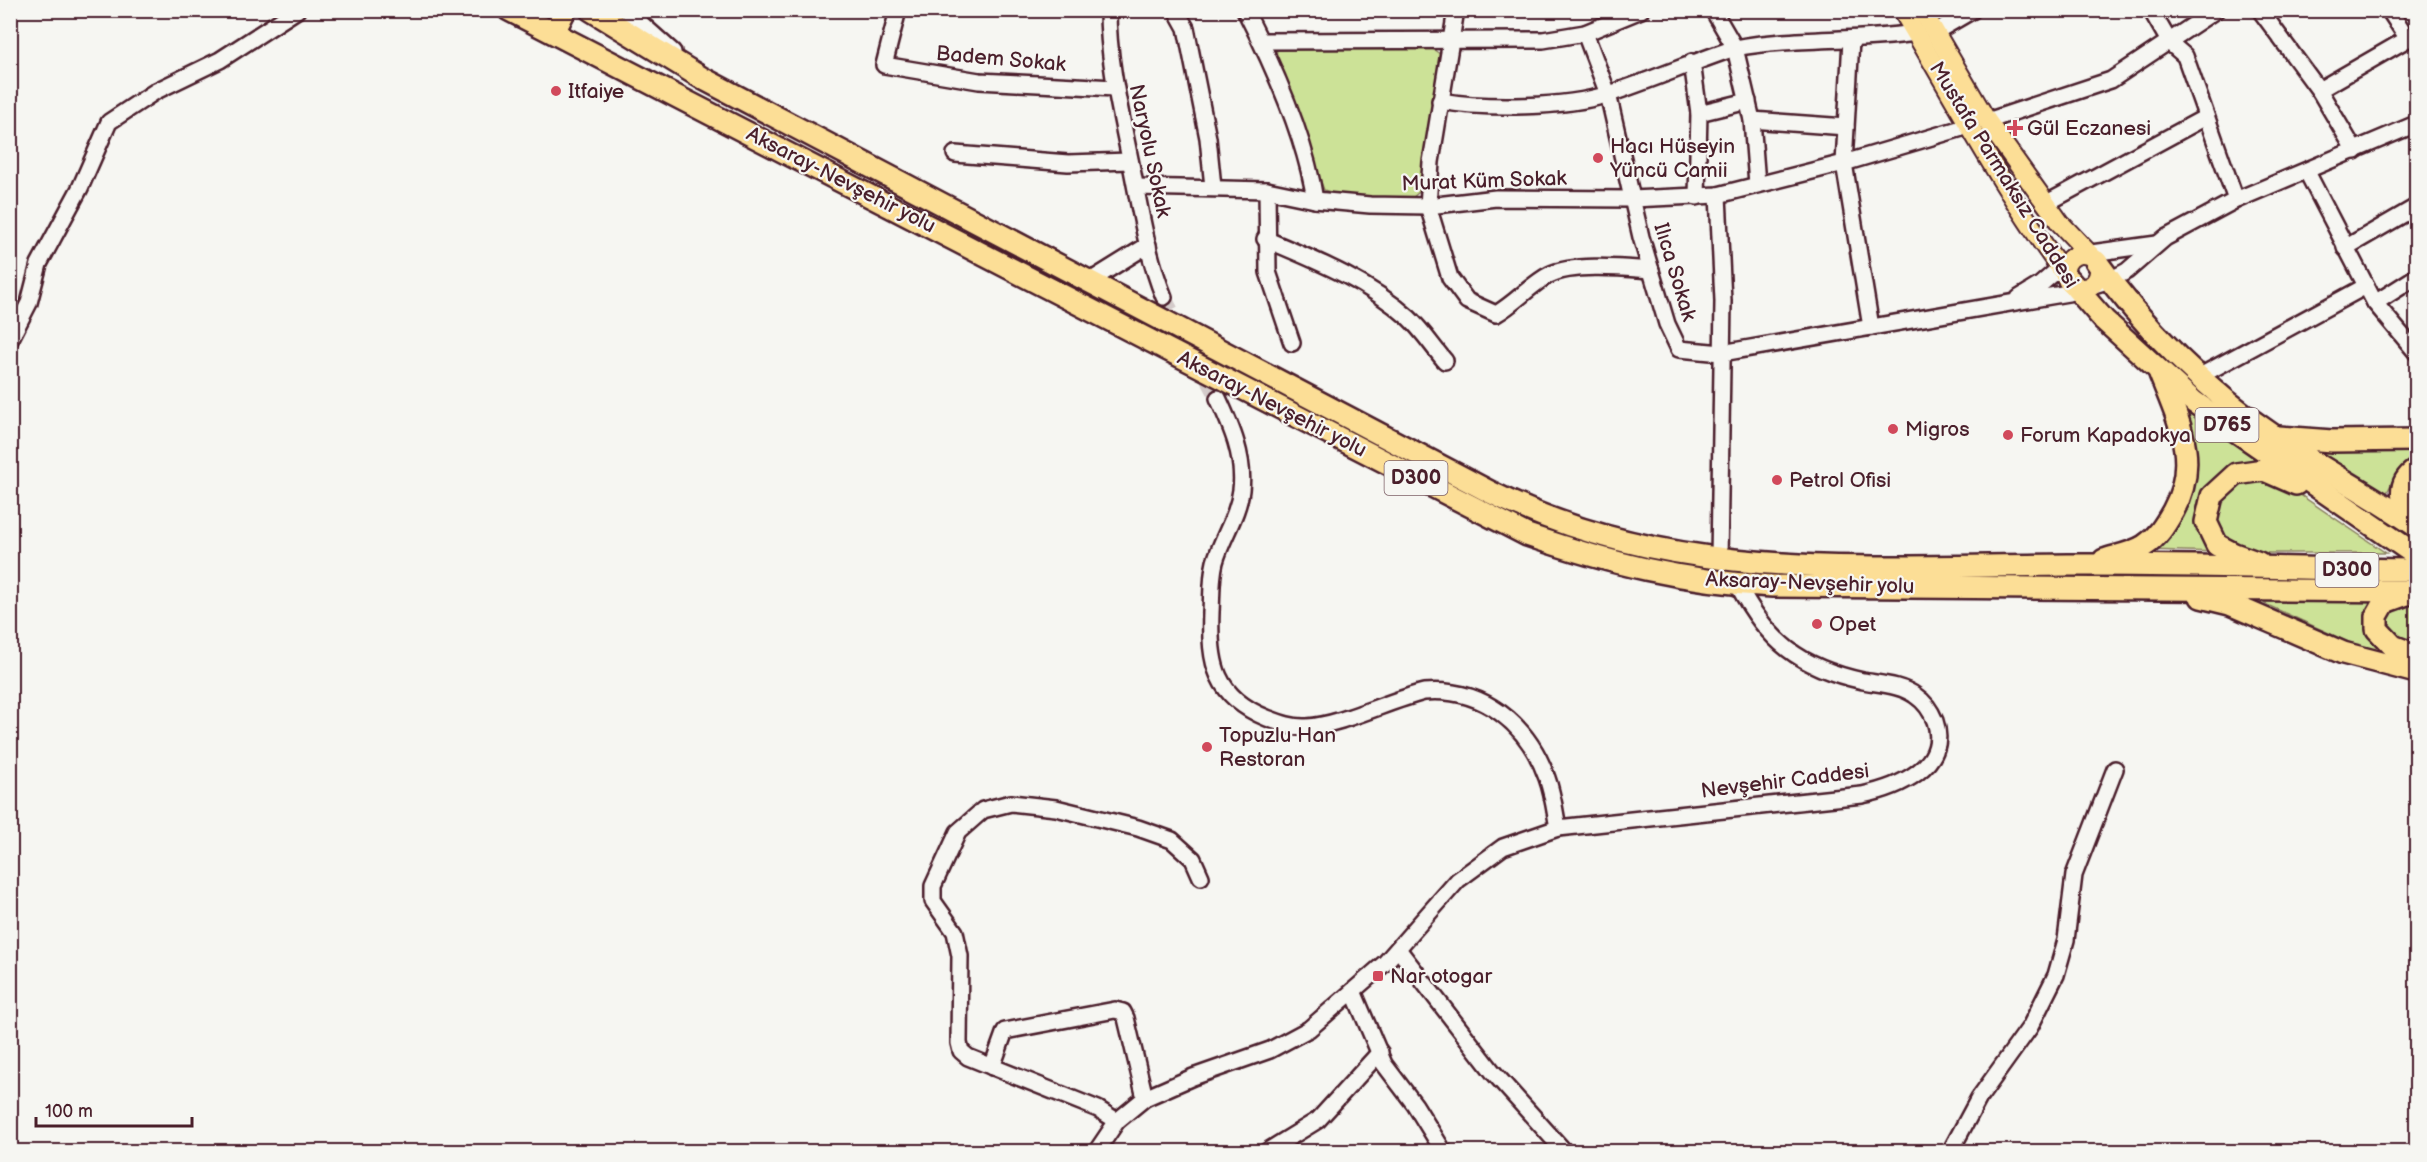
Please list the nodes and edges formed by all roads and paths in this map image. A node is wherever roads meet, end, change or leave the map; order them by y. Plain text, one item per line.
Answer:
1 (297, 10) edge
2 (565, 10) edge
3 (591, 10) edge
4 (626, 10) edge
5 (898, 10) edge
6 (1108, 10) edge
7 (1176, 10) edge
8 (1245, 10) edge
9 (1456, 10) edge
10 (1641, 10) edge
11 (1713, 10) edge
12 (1902, 10) edge
13 (1922, 10) edge
14 (1973, 10) edge
15 (2151, 10) edge
16 (2216, 10) edge
17 (2260, 10) edge
18 (2390, 10) edge
19 (515, 12) edge
20 (554, 32) junction
21 (1935, 32) junction
22 (1585, 33) junction
23 (1915, 33) junction
24 (2412, 37) edge
25 (1450, 38) junction
26 (1851, 40) junction
27 (1261, 41) junction
28 (2170, 44) junction
29 (1735, 48) junction
30 (1692, 62) junction
31 (702, 78) junction
32 (1115, 88) junction
33 (2319, 90) junction
34 (1608, 94) junction
35 (1440, 101) junction
36 (1748, 101) junction
37 (1699, 113) junction
38 (2206, 117) junction
39 (1752, 120) junction
40 (1987, 121) junction
41 (2416, 124) edge
42 (1969, 126) junction
43 (1846, 127) junction
44 (2355, 151) junction
45 (956, 154) dead end
46 (1130, 161) junction
47 (1844, 162) junction
48 (2307, 172) junction
49 (1757, 184) junction
50 (1136, 187) junction
51 (1213, 187) junction
52 (1267, 190) junction
53 (1718, 195) junction
54 (1697, 197) junction
55 (1632, 199) junction
56 (1315, 200) junction
57 (2236, 200) junction
58 (2045, 204) junction
59 (1428, 206) junction
60 (2416, 207) edge
61 (1265, 239) junction
62 (2157, 244) junction
63 (1148, 245) junction
64 (2345, 248) junction
65 (1651, 270) junction
66 (2079, 270) junction
67 (2416, 277) edge
68 (2110, 280) junction
69 (1090, 281) junction
70 (2366, 286) junction
71 (1164, 297) tunnel mouth
72 (2014, 301) junction
73 (2375, 303) junction
74 (1871, 327) junction
75 (10, 340) edge
76 (1292, 343) dead end
77 (2416, 352) edge
78 (1722, 353) junction
79 (1445, 361) dead end
80 (2159, 371) junction
81 (2200, 376) junction
82 (1218, 398) tunnel mouth
83 (2274, 436) junction
84 (2416, 440) edge
85 (2416, 470) edge
86 (2331, 498) junction
87 (2415, 525) edge
88 (2411, 551) edge
89 (1719, 560) junction
90 (2088, 565) junction
91 (2277, 569) junction
92 (2416, 570) edge
93 (1738, 585) junction
94 (2151, 588) junction
95 (2416, 592) edge
96 (2416, 656) edge
97 (2416, 672) edge
98 (2115, 769) dead end
99 (1558, 828) junction
100 (1201, 877) dead end
101 (1398, 949) junction
102 (1353, 991) junction
103 (1380, 1052) junction
104 (992, 1067) junction
105 (1145, 1098) junction
106 (1117, 1121) junction
107 (1096, 1152) edge
108 (1266, 1152) edge
109 (1444, 1152) edge
110 (1565, 1152) edge
111 (1950, 1152) edge

1 - 75 street
2 - 20 highway
3 - 31 highway, Aksaray-Nevşehir yolu / D300
4 - 31 street
5 - 32 street, Badem Sokak
6 - 32 street, Naryolu Sokak
7 - 51 street
8 - 27 street
9 - 25 street
10 - 22 street
11 - 29 street
12 - 23 main road, Mustafa Parmaksız Caddesi / D765
13 - 21 main road, Mustafa Parmaksız Caddesi / D765
14 - 21 street
15 - 28 street
16 - 28 street
17 - 33 street
18 - 24 street
19 - 20 highway, Aksaray-Nevşehir yolu / D300
20 - 93 highway, Aksaray-Nevşehir yolu / D300
21 - 40 main road, Mustafa Parmaksız Caddesi / D765
22 - 25 street
22 - 34 street, Ilıca Sokak
23 - 26 street
23 - 42 main road, Mustafa Parmaksız Caddesi / D765
24 - 33 street
25 - 27 street
25 - 35 street
26 - 29 street
26 - 43 street
27 - 56 street
28 - 38 street
28 - 40 street
29 - 30 street
29 - 36 street
30 - 34 street
30 - 37 street
31 - 69 highway, Aksaray-Nevşehir yolu / D300
32 - 46 street, Naryolu Sokak
33 - 44 street
34 - 35 street
34 - 55 street, Ilıca Sokak
35 - 59 street
36 - 37 street
36 - 39 street
37 - 54 street
38 - 57 street
38 - 58 street
39 - 43 street
39 - 49 street
40 - 58 main road, Mustafa Parmaksız Caddesi / D765
41 - 44 street
42 - 47 street, Murat Küm Sokak
42 - 66 main road, Mustafa Parmaksız Caddesi / D765
43 - 47 street
44 - 48 street
45 - 46 street
46 - 50 street, Naryolu Sokak
47 - 49 street, Murat Küm Sokak
47 - 74 street
48 - 57 street
48 - 64 street
49 - 53 street, Murat Küm Sokak
50 - 51 street, Murat Küm Sokak
50 - 63 street, Naryolu Sokak
51 - 52 street, Murat Küm Sokak
52 - 56 street, Murat Küm Sokak
52 - 61 street
53 - 54 street, Murat Küm Sokak
53 - 78 street
54 - 55 street, Murat Küm Sokak
55 - 59 street, Murat Küm Sokak
55 - 65 street, Ilıca Sokak
56 - 59 street, Murat Küm Sokak
57 - 62 street
58 - 66 main road, Mustafa Parmaksız Caddesi / D765
59 - 65 street
60 - 64 street
61 - 76 street
61 - 79 street
62 - 66 street
62 - 68 street
63 - 69 street
63 - 71 street, Naryolu Sokak
64 - 70 street
65 - 78 street, Ilıca Sokak
66 - 68 highway, D765
66 - 72 street
66 - 72 street
66 - 80 highway, Mustafa Parmaksız Caddesi / D765
67 - 73 street
68 - 81 highway, D765
69 - 89 highway, Aksaray-Nevşehir yolu / D300
70 - 73 street
70 - 81 street
72 - 74 street
73 - 77 street
74 - 78 street
78 - 89 street
80 - 86 highway, Mustafa Parmaksız Caddesi / D765
80 - 90 highway
81 - 83 highway, D765
82 - 99 street
83 - 84 highway
83 - 87 highway, D765
85 - 87 highway
86 - 88 highway, Mustafa Parmaksız Caddesi / D765
86 - 91 highway
89 - 90 highway, Aksaray-Nevşehir yolu / D300
90 - 91 highway, Aksaray-Nevşehir yolu / D300
91 - 92 highway, Aksaray-Nevşehir yolu / D300
93 - 94 highway, Aksaray-Nevşehir yolu / D300
93 - 99 street, Nevşehir Caddesi
94 - 95 highway, Aksaray-Nevşehir yolu / D300
94 - 97 highway
95 - 96 highway
98 - 111 street
99 - 101 street, Nevşehir Caddesi
100 - 104 street
101 - 102 street
101 - 110 street
102 - 103 street
102 - 105 street
103 - 108 street
103 - 109 street
104 - 105 street
104 - 106 street
105 - 106 street
106 - 107 street

